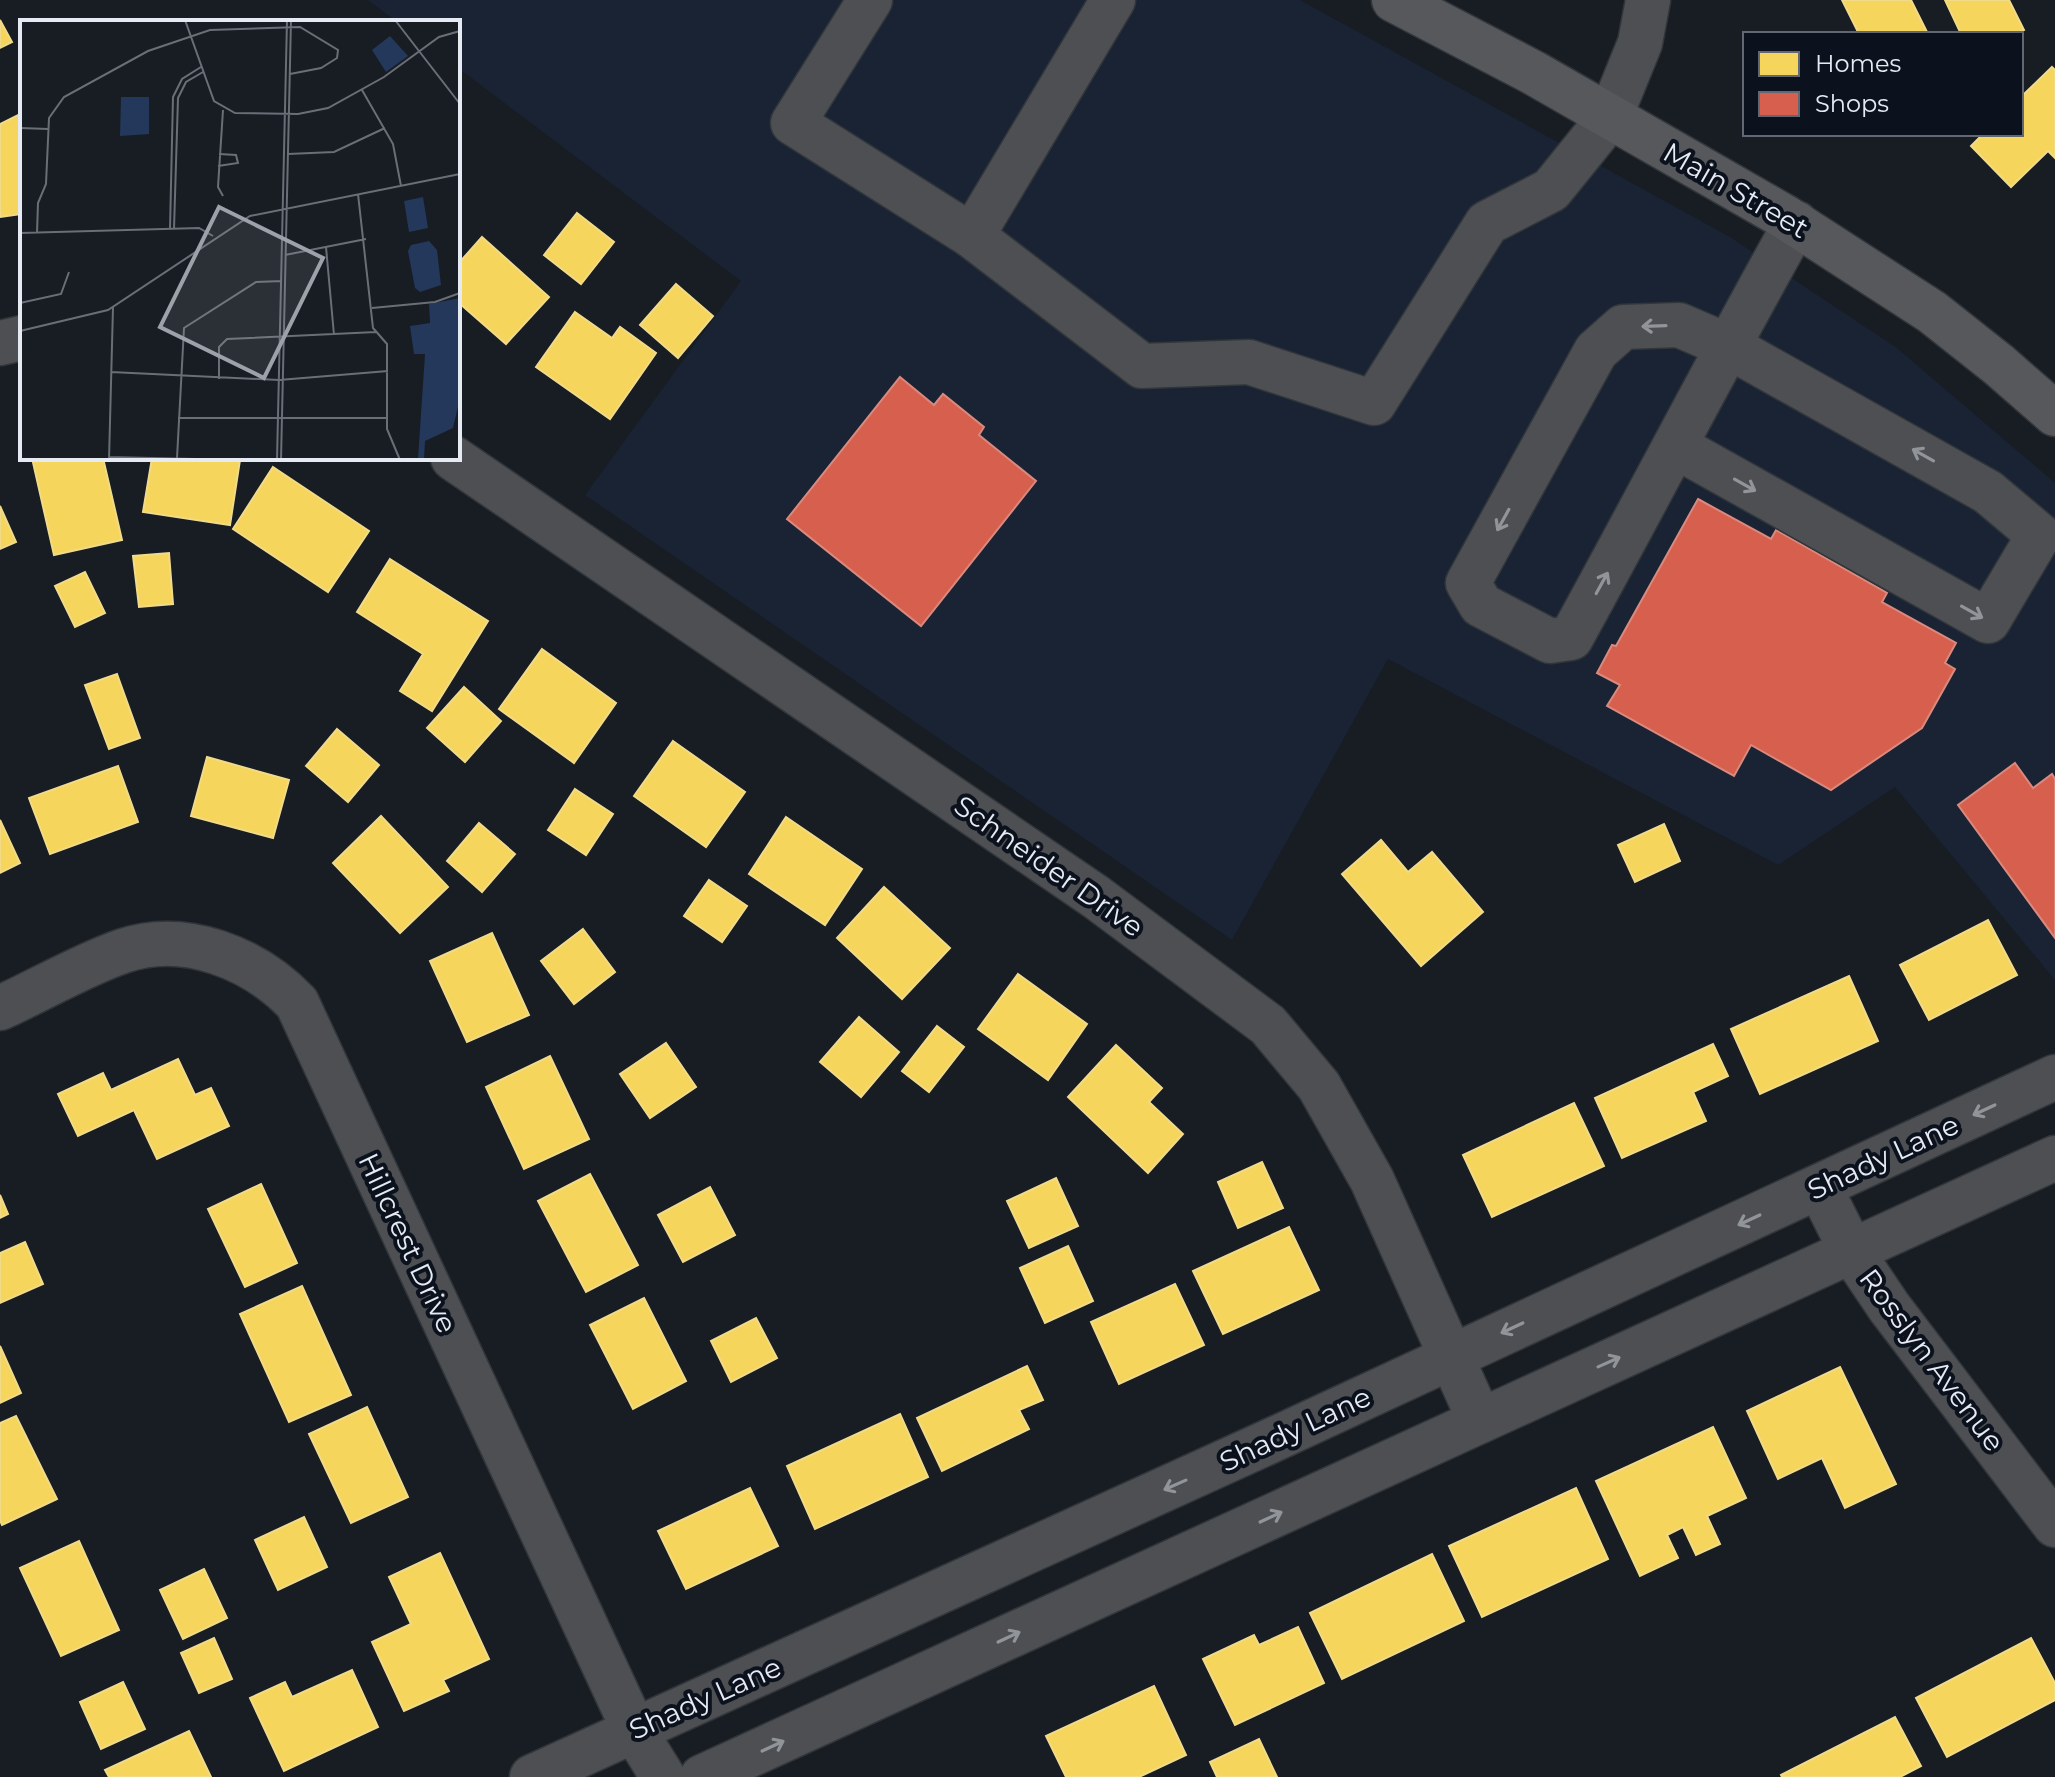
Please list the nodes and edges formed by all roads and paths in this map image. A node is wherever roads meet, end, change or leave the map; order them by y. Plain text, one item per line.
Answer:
1 (870, 0) edge
2 (1113, 0) edge
3 (1394, 0) edge
4 (1648, 0) edge
5 (1610, 117) junction
6 (1796, 223) junction
7 (972, 236) junction
8 (20, 338) edge
9 (0, 343) edge
10 (1728, 346) junction
11 (2055, 414) edge
12 (1677, 447) junction
13 (456, 460) edge
14 (0, 1008) edge
15 (2055, 1077) edge
16 (2055, 1158) edge
17 (1820, 1188) junction
18 (1852, 1252) junction
19 (1451, 1356) junction
20 (1480, 1421) junction
21 (2055, 1525) edge
22 (634, 1730) junction
23 (532, 1777) edge
24 (663, 1777) edge
25 (702, 1777) edge

1 - 7 street
2 - 7 street
3 - 5 main road, Main Street
4 - 5 street
5 - 6 main road, Main Street
5 - 7 street
6 - 10 street
6 - 11 main road, Main Street
8 - 9 street
10 - 12 street
10 -> 12 street
12 -> 10 street
13 - 19 street, Schneider Drive
14 - 22 street, Hillcrest Drive
15 -> 17 street, Shady Lane
16 - 18 street
17 - 18 street, Rosslyn Avenue
17 -> 19 street, Shady Lane
20 -> 18 street
18 - 21 street, Rosslyn Avenue
19 - 20 street, Schneider Drive
19 -> 22 street, Shady Lane
25 -> 20 street
22 - 23 street, Shady Lane
22 - 24 street, Hillcrest Drive

